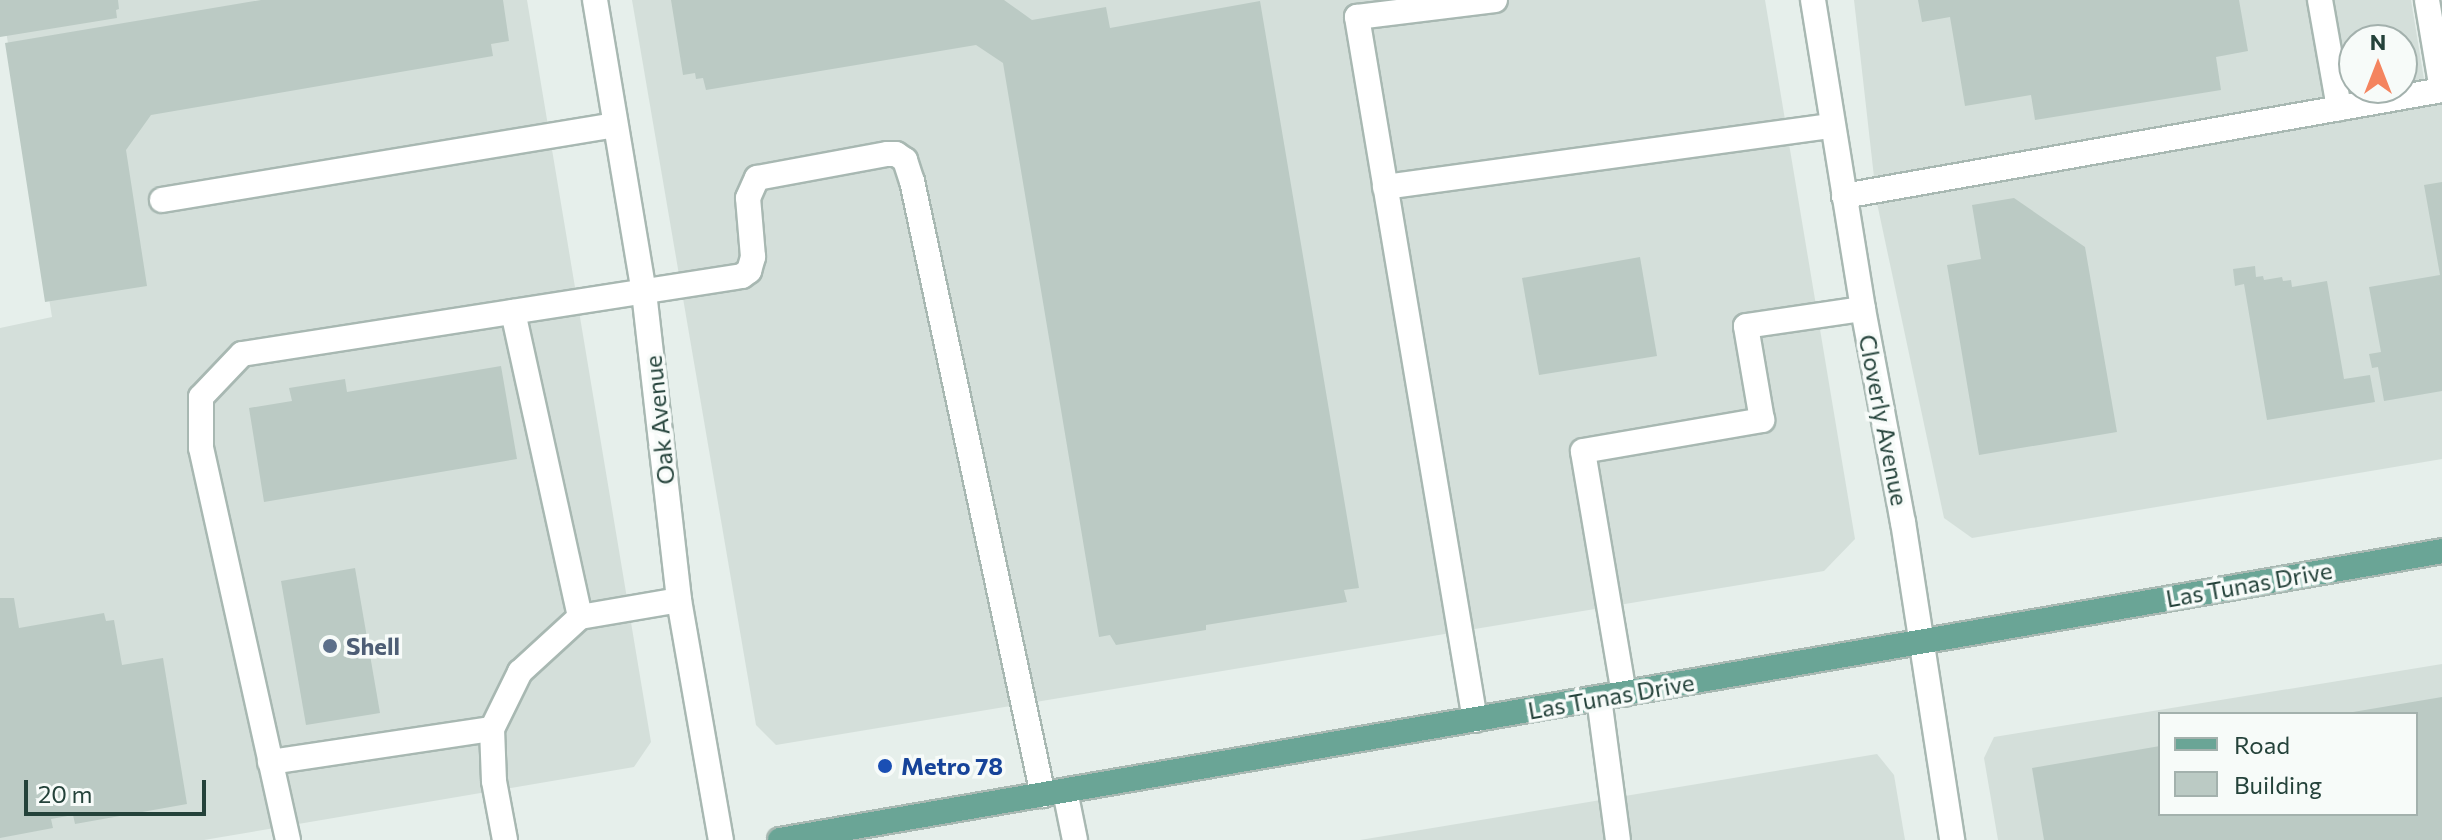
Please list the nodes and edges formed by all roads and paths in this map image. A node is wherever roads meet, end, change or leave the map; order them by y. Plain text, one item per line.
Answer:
1 (595, 0) edge
2 (1495, 0) edge
3 (1813, 0) edge
4 (2320, 0) edge
5 (2427, 0) edge
6 (2442, 90) edge
7 (2339, 108) junction
8 (615, 125) junction
9 (1832, 126) junction
10 (1385, 187) junction
11 (1844, 196) junction
12 (162, 200) dead end
13 (644, 292) junction
14 (1863, 309) junction
15 (513, 312) junction
16 (2442, 551) edge
17 (679, 600) junction
18 (580, 617) junction
19 (1922, 641) junction
20 (1624, 694) junction
21 (1599, 698) junction
22 (1475, 720) junction
23 (492, 729) junction
24 (270, 762) junction
25 (1054, 793) junction
26 (288, 840) edge
27 (505, 840) edge
28 (721, 840) edge
29 (780, 840) edge
30 (1075, 840) edge
31 (1618, 840) edge
32 (1952, 840) edge

1 - 8 street, Oak Avenue
2 - 10 street
3 - 9 street, Cloverly Avenue
4 - 7 street
5 - 6 street
6 - 7 street
7 - 11 street
8 - 12 street
8 - 13 street, Oak Avenue
9 - 10 street
9 - 11 street, Cloverly Avenue
10 - 22 street
11 - 14 street, Cloverly Avenue
13 - 15 street
13 - 17 street, Oak Avenue
13 - 25 street
14 - 19 street, Cloverly Avenue
14 - 20 street
15 - 18 street
15 - 24 street
16 - 19 main road, Las Tunas Drive
17 - 18 street
17 - 28 street, Oak Avenue
18 - 23 street
19 - 20 main road, Las Tunas Drive
19 - 32 street, Cloverly Avenue
20 - 21 main road, Las Tunas Drive
21 - 22 main road, Las Tunas Drive
21 - 31 street
22 - 25 main road, Las Tunas Drive
23 - 24 street
23 - 27 street
24 - 26 street
25 - 29 main road, Las Tunas Drive
25 - 30 street

